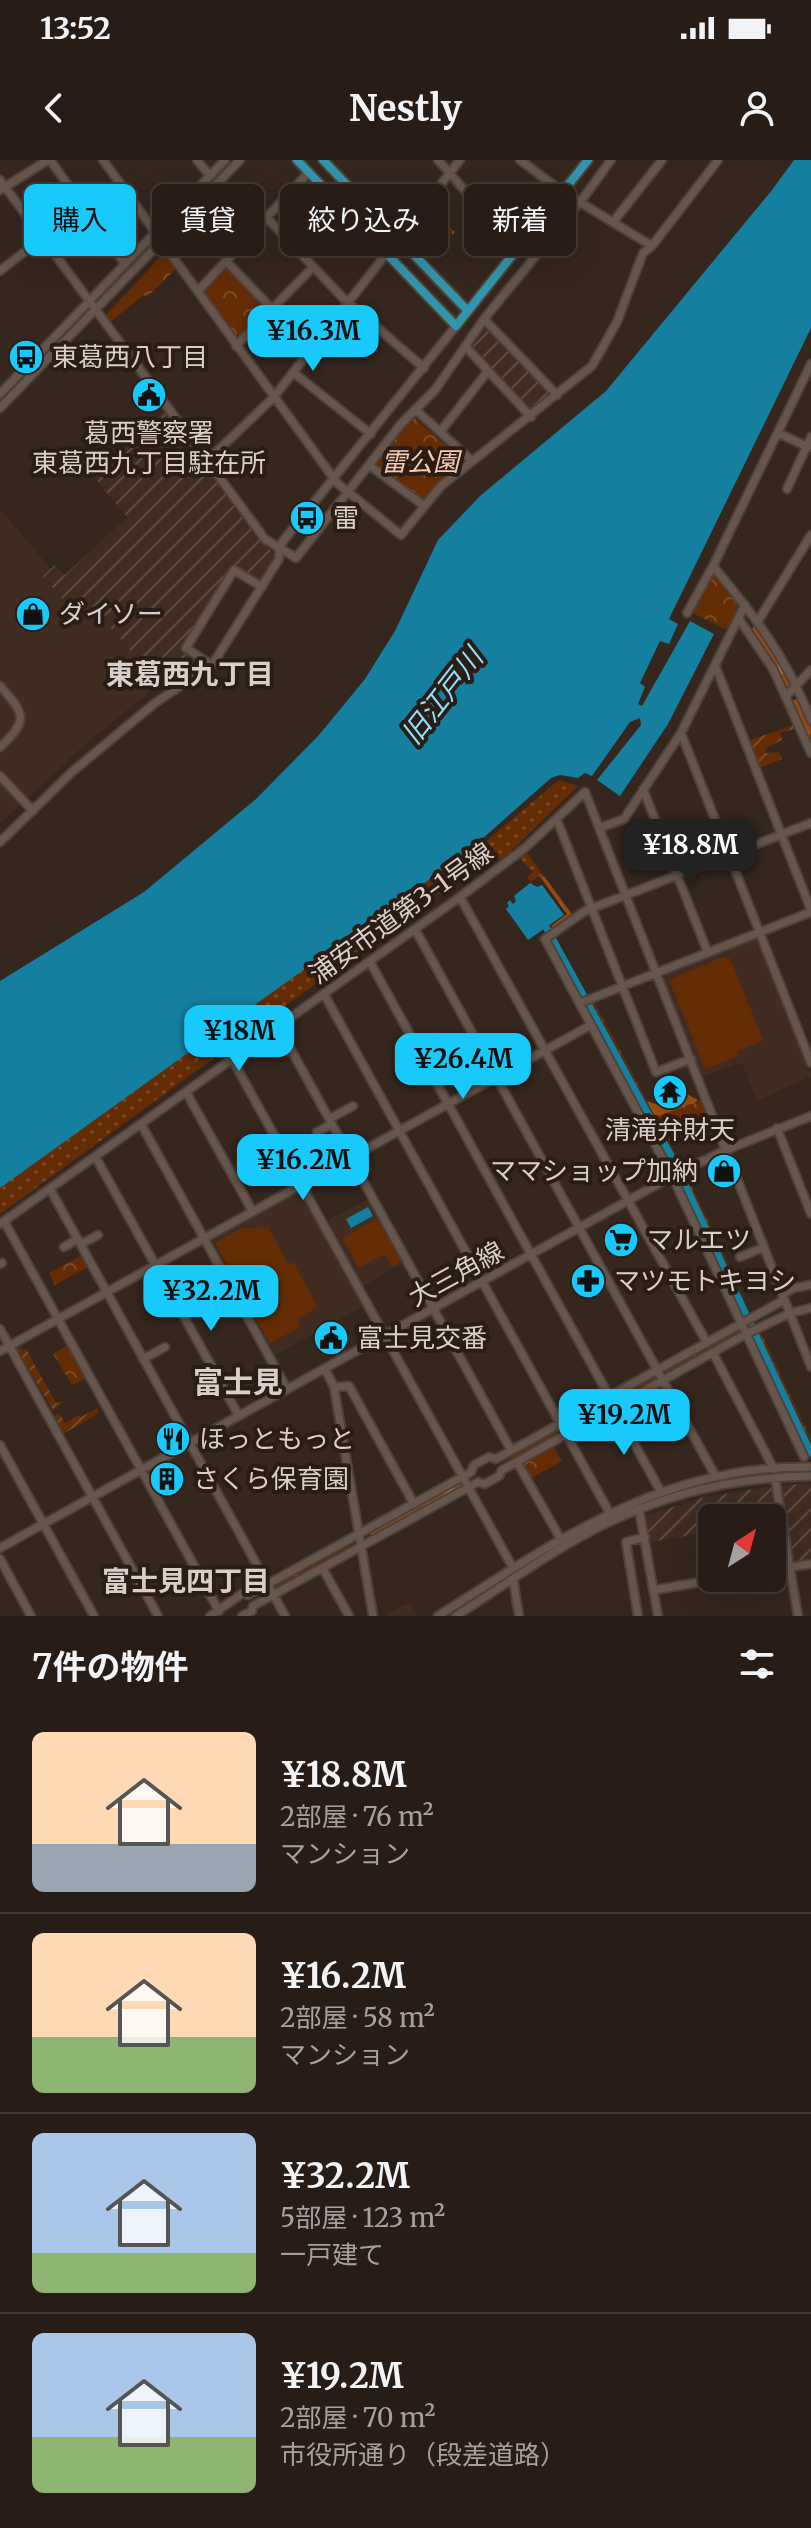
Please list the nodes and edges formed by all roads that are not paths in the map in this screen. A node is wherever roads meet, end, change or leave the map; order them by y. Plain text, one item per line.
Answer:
1 (49, 160) edge
2 (103, 160) edge
3 (197, 160) edge
4 (225, 160) edge
5 (240, 160) edge
6 (297, 160) edge
7 (323, 160) edge
8 (438, 160) edge
9 (460, 160) edge
10 (520, 160) edge
11 (587, 160) edge
12 (611, 160) edge
13 (662, 160) edge
14 (718, 160) edge
15 (309, 172) junction
16 (449, 173) junction
17 (210, 176) junction
18 (202, 184) edge
19 (217, 184) edge
20 (321, 184) edge
21 (346, 184) edge
22 (440, 184) edge
23 (552, 184) edge
24 (569, 184) edge
25 (2, 186) edge
26 (464, 190) edge
27 (576, 198) edge
28 (581, 201) junction
29 (576, 207) edge
30 (24, 215) edge
31 (267, 218) junction
32 (614, 221) junction
33 (152, 228) edge
34 (152, 235) edge
35 (652, 246) junction
36 (24, 252) edge
37 (152, 252) edge
38 (55, 256) edge
39 (172, 256) edge
40 (385, 256) edge
41 (390, 256) edge
42 (415, 256) edge
43 (512, 256) edge
44 (535, 256) edge
45 (226, 261) junction
46 (125, 264) junction
47 (313, 267) junction
48 (0, 271) edge
49 (198, 291) junction
50 (88, 302) junction
51 (348, 303) junction
52 (272, 309) junction
53 (95, 311) junction
54 (468, 311) junction
55 (484, 319) junction
56 (456, 326) junction
57 (236, 346) junction
58 (465, 346) junction
59 (811, 364) edge
60 (424, 368) junction
61 (488, 371) junction
62 (294, 373) junction
63 (0, 394) edge
64 (557, 395) junction
65 (273, 398) junction
66 (398, 401) junction
67 (0, 408) edge
68 (414, 412) junction
69 (531, 417) junction
70 (440, 432) junction
71 (778, 433) junction
72 (371, 434) junction
73 (811, 437) edge
74 (809, 447) edge
75 (471, 460) junction
76 (207, 461) junction
77 (369, 465) junction
78 (334, 480) junction
79 (787, 489) dead end
80 (347, 494) junction
81 (423, 505) junction
82 (811, 535) edge
83 (279, 548) junction
84 (713, 566) junction
85 (262, 587) junction
86 (745, 605) junction
87 (687, 613) dead end
88 (739, 619) junction
89 (758, 621) junction
90 (212, 665) junction
91 (715, 665) junction
92 (811, 670) edge
93 (0, 686) edge
94 (797, 686) junction
95 (787, 695) junction
96 (811, 720) edge
97 (681, 733) junction
98 (0, 747) edge
99 (811, 753) edge
100 (0, 776) edge
101 (643, 789) junction
102 (33, 811) junction
103 (557, 820) junction
104 (811, 823) edge
105 (599, 828) junction
106 (781, 834) junction
107 (0, 842) edge
108 (730, 855) junction
109 (677, 876) junction
110 (626, 896) junction
111 (460, 897) junction
112 (592, 909) junction
113 (811, 911) edge
114 (415, 929) junction
115 (760, 931) junction
116 (708, 953) junction
117 (370, 962) junction
118 (656, 973) junction
119 (623, 986) junction
120 (324, 994) junction
121 (580, 1003) junction
122 (591, 1025) junction
123 (278, 1026) junction
124 (545, 1050) junction
125 (232, 1059) junction
126 (691, 1059) junction
127 (811, 1063) edge
128 (496, 1077) junction
129 (186, 1092) junction
130 (447, 1104) junction
131 (353, 1106) dead end
132 (811, 1116) edge
133 (331, 1122) junction
134 (141, 1124) junction
135 (777, 1128) junction
136 (317, 1132) dead end
137 (400, 1132) junction
138 (726, 1150) junction
139 (95, 1156) junction
140 (351, 1158) junction
141 (677, 1174) junction
142 (302, 1185) junction
143 (50, 1189) junction
144 (628, 1202) junction
145 (253, 1212) junction
146 (811, 1214) edge
147 (2, 1223) edge
148 (580, 1228) junction
149 (98, 1235) dead end
150 (204, 1239) junction
151 (80, 1242) junction
152 (64, 1247) dead end
153 (764, 1247) junction
154 (531, 1255) junction
155 (740, 1257) dead end
156 (155, 1266) junction
157 (482, 1282) junction
158 (811, 1285) edge
159 (107, 1293) junction
160 (783, 1297) junction
161 (196, 1304) dead end
162 (811, 1308) edge
163 (434, 1309) junction
164 (181, 1312) junction
165 (790, 1313) junction
166 (58, 1319) junction
167 (743, 1323) junction
168 (0, 1329) edge
169 (748, 1334) junction
170 (385, 1336) junction
171 (707, 1343) junction
172 (9, 1346) junction
173 (165, 1347) dead end
174 (0, 1351) edge
175 (713, 1353) junction
176 (143, 1359) junction
177 (811, 1367) edge
178 (325, 1369) junction
179 (658, 1370) junction
180 (663, 1380) junction
181 (334, 1387) junction
182 (287, 1389) junction
183 (609, 1396) junction
184 (614, 1407) junction
185 (239, 1416) junction
186 (560, 1423) junction
187 (566, 1434) junction
188 (190, 1443) junction
189 (0, 1445) edge
190 (511, 1450) junction
191 (804, 1457) dead end
192 (517, 1462) junction
193 (811, 1467) edge
194 (774, 1469) junction
195 (141, 1470) junction
196 (811, 1476) edge
197 (463, 1477) junction
198 (716, 1477) junction
199 (775, 1478) junction
200 (469, 1487) junction
201 (661, 1492) junction
202 (93, 1496) junction
203 (414, 1504) junction
204 (639, 1509) junction
205 (609, 1512) junction
206 (43, 1523) junction
207 (359, 1534) junction
208 (645, 1537) junction
209 (560, 1538) junction
210 (361, 1547) junction
211 (0, 1548) edge
212 (0, 1559) edge
213 (811, 1564) edge
214 (513, 1568) junction
215 (786, 1568) edge
216 (790, 1568) junction
217 (323, 1569) junction
218 (513, 1579) junction
219 (698, 1582) edge
220 (268, 1584) junction
221 (654, 1590) junction
222 (274, 1596) junction
223 (219, 1611) junction
224 (31, 1616) edge
225 (94, 1616) edge
226 (158, 1616) edge
227 (210, 1616) edge
228 (242, 1616) edge
229 (285, 1616) edge
230 (349, 1616) edge
231 (373, 1616) edge
232 (438, 1616) edge
233 (456, 1616) edge
234 (519, 1616) edge
235 (638, 1616) edge
236 (658, 1616) edge
237 (798, 1616) edge

1 - 25 street
1 - 46 street
2 - 33 street
3 - 17 street
4 - 17 street
5 - 19 street
6 - 15 main road
7 - 21 main road
8 - 16 street
9 - 16 street
10 - 23 street
11 - 24 main road
12 - 28 street
13 - 32 street
14 - 35 street
15 - 20 main road
15 - 31 street
16 - 22 street
16 - 26 street
17 - 18 street
25 - 30 street
27 - 28 street
28 - 29 street
28 - 32 street
31 - 45 street
31 - 47 street
32 - 35 street
34 - 46 street
35 - 64 street
36 - 48 street
37 - 53 street
38 - 50 street
39 - 49 street
40 - 51 street
41 - 56 main road
42 - 54 main road
43 - 54 main road
44 - 55 street
45 - 49 street
45 - 52 street
46 - 50 street
47 - 51 street
47 - 52 street
49 - 57 street
50 - 53 street
50 - 63 street
51 - 60 street
51 - 62 street
52 - 57 street
53 - 67 street
53 - 76 street
54 - 56 main road
55 - 58 street
55 - 64 street
56 - 60 street
57 - 65 street
58 - 61 street
58 - 68 street
59 - 71 street
60 - 66 street
61 - 69 street
61 - 70 street
62 - 65 street
62 - 72 street
64 - 69 street
65 - 76 street
65 - 78 street
66 - 68 street
66 - 72 street
68 - 70 street
68 - 77 street
69 - 75 street
70 - 75 street
71 - 74 street
71 - 84 street
72 - 78 street
73 - 74 street
74 - 79 street
75 - 81 street
76 - 83 street
77 - 80 street
77 - 81 street
78 - 80 street
78 - 83 street
80 - 81 street
80 - 83 street
82 - 89 street
83 - 85 street
84 - 86 street
84 - 87 street
85 - 90 street
85 - 90 street
86 - 88 street
86 - 89 street
88 - 91 street
88 - 95 street
89 - 94 street
90 - 102 street
91 - 97 street
91 - 106 street
92 - 94 street
93 - 98 street
94 - 95 street
94 - 96 street
95 - 99 street
97 - 101 street
97 - 108 street
100 - 102 street
101 - 105 street
101 - 109 street
102 - 107 street
103 - 105 street, 浦安市道第3-1号線
103 - 111 street, 浦安市道第3-1号線
103 - 112 street
104 - 106 street
105 - 110 street
106 - 108 street
106 - 113 street
108 - 109 street
108 - 115 street
109 - 110 street
109 - 116 street
110 - 112 street
110 - 118 street
111 - 114 street, 浦安市道第3-1号線
111 - 124 street
112 - 119 street
112 - 121 street
113 - 115 street
114 - 117 street, 浦安市道第3-1号線
114 - 128 street
115 - 116 street
115 - 127 street
116 - 118 street
117 - 120 street, 浦安市道第3-1号線
117 - 130 street
118 - 119 street
118 - 126 street
119 - 121 street
119 - 126 street
120 - 123 street, 浦安市道第3-1号線
120 - 137 street
121 - 122 street
122 - 124 street
122 - 141 street
123 - 125 street, 浦安市道第3-1号線
123 - 133 street
124 - 128 street
124 - 144 street
125 - 129 street, 浦安市道第3-1号線
125 - 142 street
126 - 138 street
128 - 130 street
128 - 148 street
129 - 134 street, 浦安市道第3-1号線
129 - 145 street
130 - 137 street
130 - 154 street
131 - 133 street
132 - 135 street, 大三角線
133 - 136 street
133 - 140 street
134 - 139 street, 浦安市道第3-1号線
134 - 150 street
135 - 138 street, 大三角線
135 - 146 street
137 - 140 street
137 - 157 street
138 - 141 street, 大三角線
138 - 153 street
139 - 143 street, 浦安市道第3-1号線
139 - 156 street
140 - 142 street
140 - 163 street
141 - 144 street, 大三角線
141 - 167 street
142 - 145 street
142 - 170 street
143 - 147 street, 浦安市道第3-1号線
143 - 151 street
144 - 148 street, 大三角線
144 - 171 street
145 - 150 street
147 - 166 street
148 - 154 street, 大三角線
148 - 179 street
149 - 151 street
150 - 156 street
150 - 182 street
151 - 152 street
151 - 159 street
153 - 155 street
153 - 160 street
154 - 157 street, 大三角線
154 - 183 street
156 - 159 street
156 - 164 street
157 - 163 street, 大三角線
157 - 186 street
158 - 160 street
159 - 166 street
159 - 176 street
160 - 165 street
160 - 167 street
161 - 164 street
162 - 165 street
163 - 170 street, 大三角線
163 - 190 street
164 - 185 street
165 - 169 street
165 - 177 street
166 - 172 street
166 - 195 street
167 - 169 street
167 - 171 street
168 - 172 street
169 - 175 street
169 - 191 street
170 - 178 street, 大三角線
170 - 197 street
171 - 179 street
172 - 174 street
172 - 202 street
173 - 176 street
175 - 180 street
175 - 194 street
176 - 188 street
178 - 181 street
178 - 182 street, 大三角線
179 - 180 street
179 - 183 street
180 - 184 street
180 - 198 street
181 - 203 street
181 - 207 street
182 - 185 street, 大三角線
183 - 186 street
184 - 187 street
184 - 201 street
185 - 188 street, 大三角線
186 - 187 street
186 - 190 street
187 - 192 street
187 - 205 street
188 - 195 street, 大三角線
188 - 220 street
189 - 206 street
190 - 197 street
192 - 200 street
192 - 209 street
193 - 194 street
194 - 198 street
195 - 202 street, 大三角線
195 - 223 street
196 - 199 street
197 - 200 street
197 - 203 street
198 - 201 street
199 - 204 street
199 - 216 street
200 - 210 street
200 - 214 street
201 - 205 street
202 - 206 street, 大三角線
202 - 226 street
203 - 207 street
204 - 208 street
204 - 218 street
205 - 209 street
206 - 211 street, 大三角線
206 - 225 street
207 - 210 street
207 - 220 street
208 - 221 street
208 - 235 street
209 - 214 street
210 - 217 street
210 - 231 street
212 - 224 street
213 - 216 street
214 - 232 street
215 - 216 street
216 - 237 street
217 - 222 street
217 - 230 street
218 - 233 street
218 - 234 street
219 - 221 street
220 - 222 street
220 - 223 street
221 - 236 street
222 - 228 street
222 - 229 street
223 - 227 street

